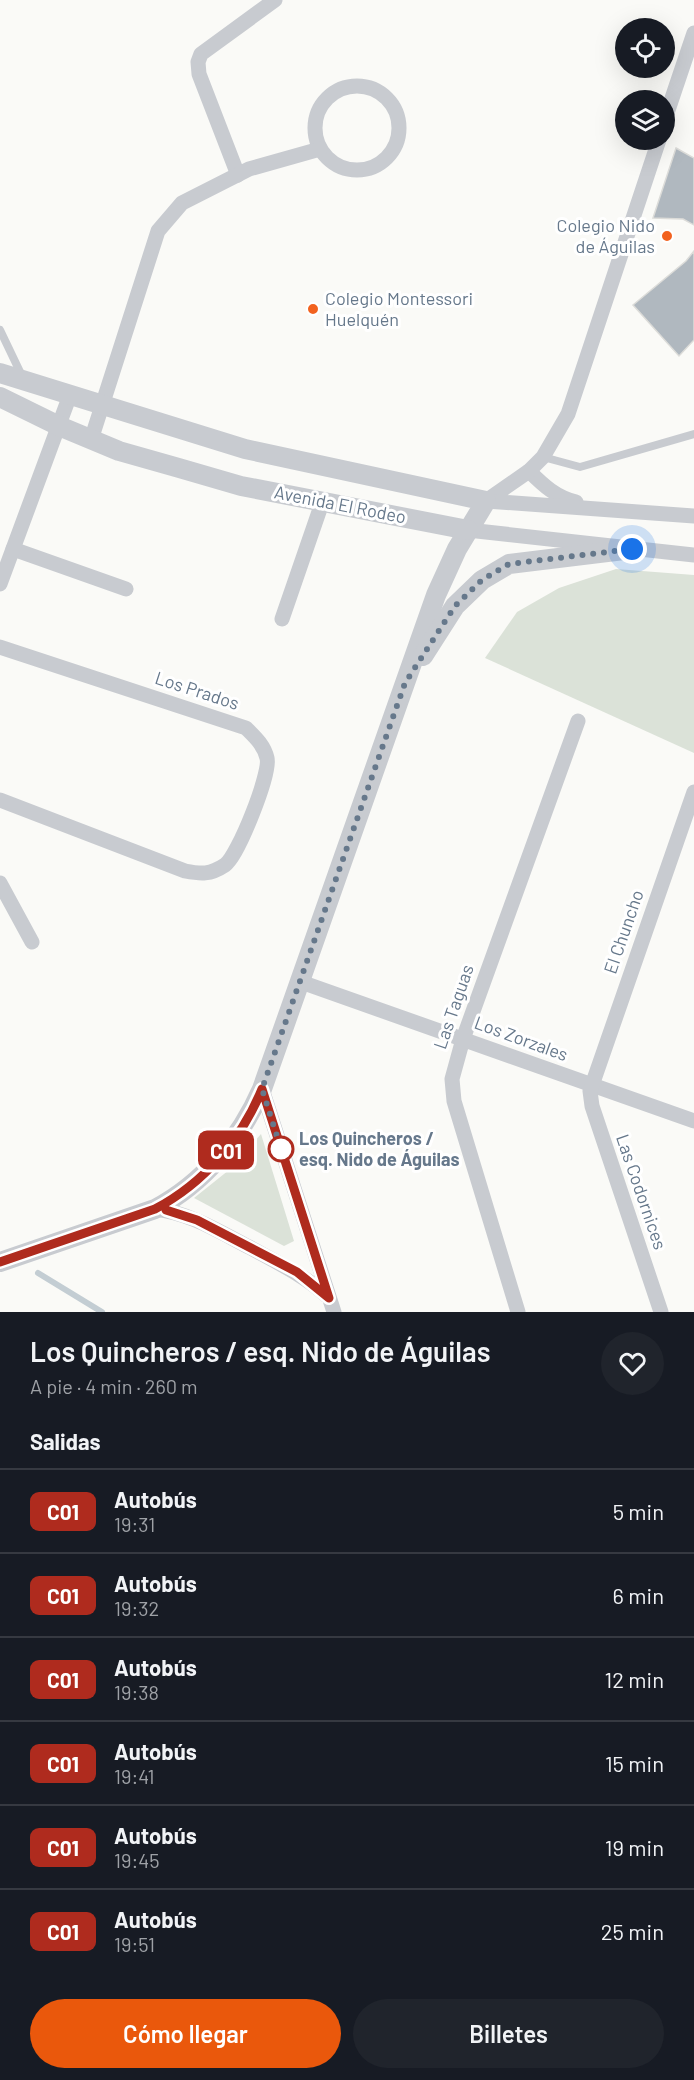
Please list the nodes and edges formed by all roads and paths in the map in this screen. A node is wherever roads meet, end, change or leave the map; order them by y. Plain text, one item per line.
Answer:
1 (275, 0) edge
2 (694, 33) edge
3 (675, 90) edge
4 (320, 149) junction
5 (656, 150) edge
6 (238, 175) junction
7 (0, 330) edge
8 (0, 373) edge
9 (24, 380) junction
10 (70, 395) junction
11 (0, 397) edge
12 (102, 405) junction
13 (59, 426) junction
14 (694, 434) edge
15 (91, 440) junction
16 (543, 457) junction
17 (529, 471) junction
18 (486, 501) junction
19 (322, 502) junction
20 (611, 510) junction
21 (694, 516) edge
22 (468, 530) junction
23 (632, 549) junction
24 (694, 555) edge
25 (7, 556) edge
26 (0, 584) edge
27 (126, 589) dead end
28 (282, 619) dead end
29 (0, 647) edge
30 (405, 683) junction
31 (578, 722) dead end
32 (694, 792) edge
33 (0, 800) edge
34 (0, 883) edge
35 (32, 942) dead end
36 (301, 982) junction
37 (463, 1039) junction
38 (591, 1084) junction
39 (262, 1089) junction
40 (694, 1120) edge
41 (155, 1209) junction
42 (0, 1262) edge
43 (331, 1305) edge
44 (517, 1312) edge
45 (661, 1312) edge

1 - 6 street
2 - 3 street
4 - 4 street
4 - 6 street
5 - 16 street
6 - 12 street
7 - 9 lane
8 - 9 street, Avenida El Rodeo
9 - 10 street, Avenida El Rodeo
10 - 12 street, Avenida El Rodeo
10 - 13 street
11 - 13 street, Avenida El Rodeo
12 - 15 street
12 - 18 street, Avenida El Rodeo
13 - 15 street, Avenida El Rodeo
13 - 25 street
14 - 16 lane
15 - 19 street, Avenida El Rodeo
16 - 17 street
17 - 18 street
17 - 20 street
18 - 20 street, Avenida El Rodeo
18 - 22 street
19 - 22 street, Avenida El Rodeo
19 - 28 street
20 - 21 street, Avenida El Rodeo
22 - 23 street, Avenida El Rodeo
22 - 30 street
23 - 24 street, Avenida El Rodeo
23 - 30 street
25 - 26 street
25 - 27 street
29 - 33 street, Los Prados
30 - 36 street
31 - 37 street, Las Taguas
32 - 38 street, El Chuncho
34 - 35 street
36 - 37 street, Los Zorzales
36 - 39 street
37 - 38 street, Los Zorzales
37 - 44 street, Las Taguas
38 - 40 street, Los Zorzales
38 - 45 street, Las Codornices
39 - 41 street
39 - 43 street
41 - 42 street
41 - 43 street

